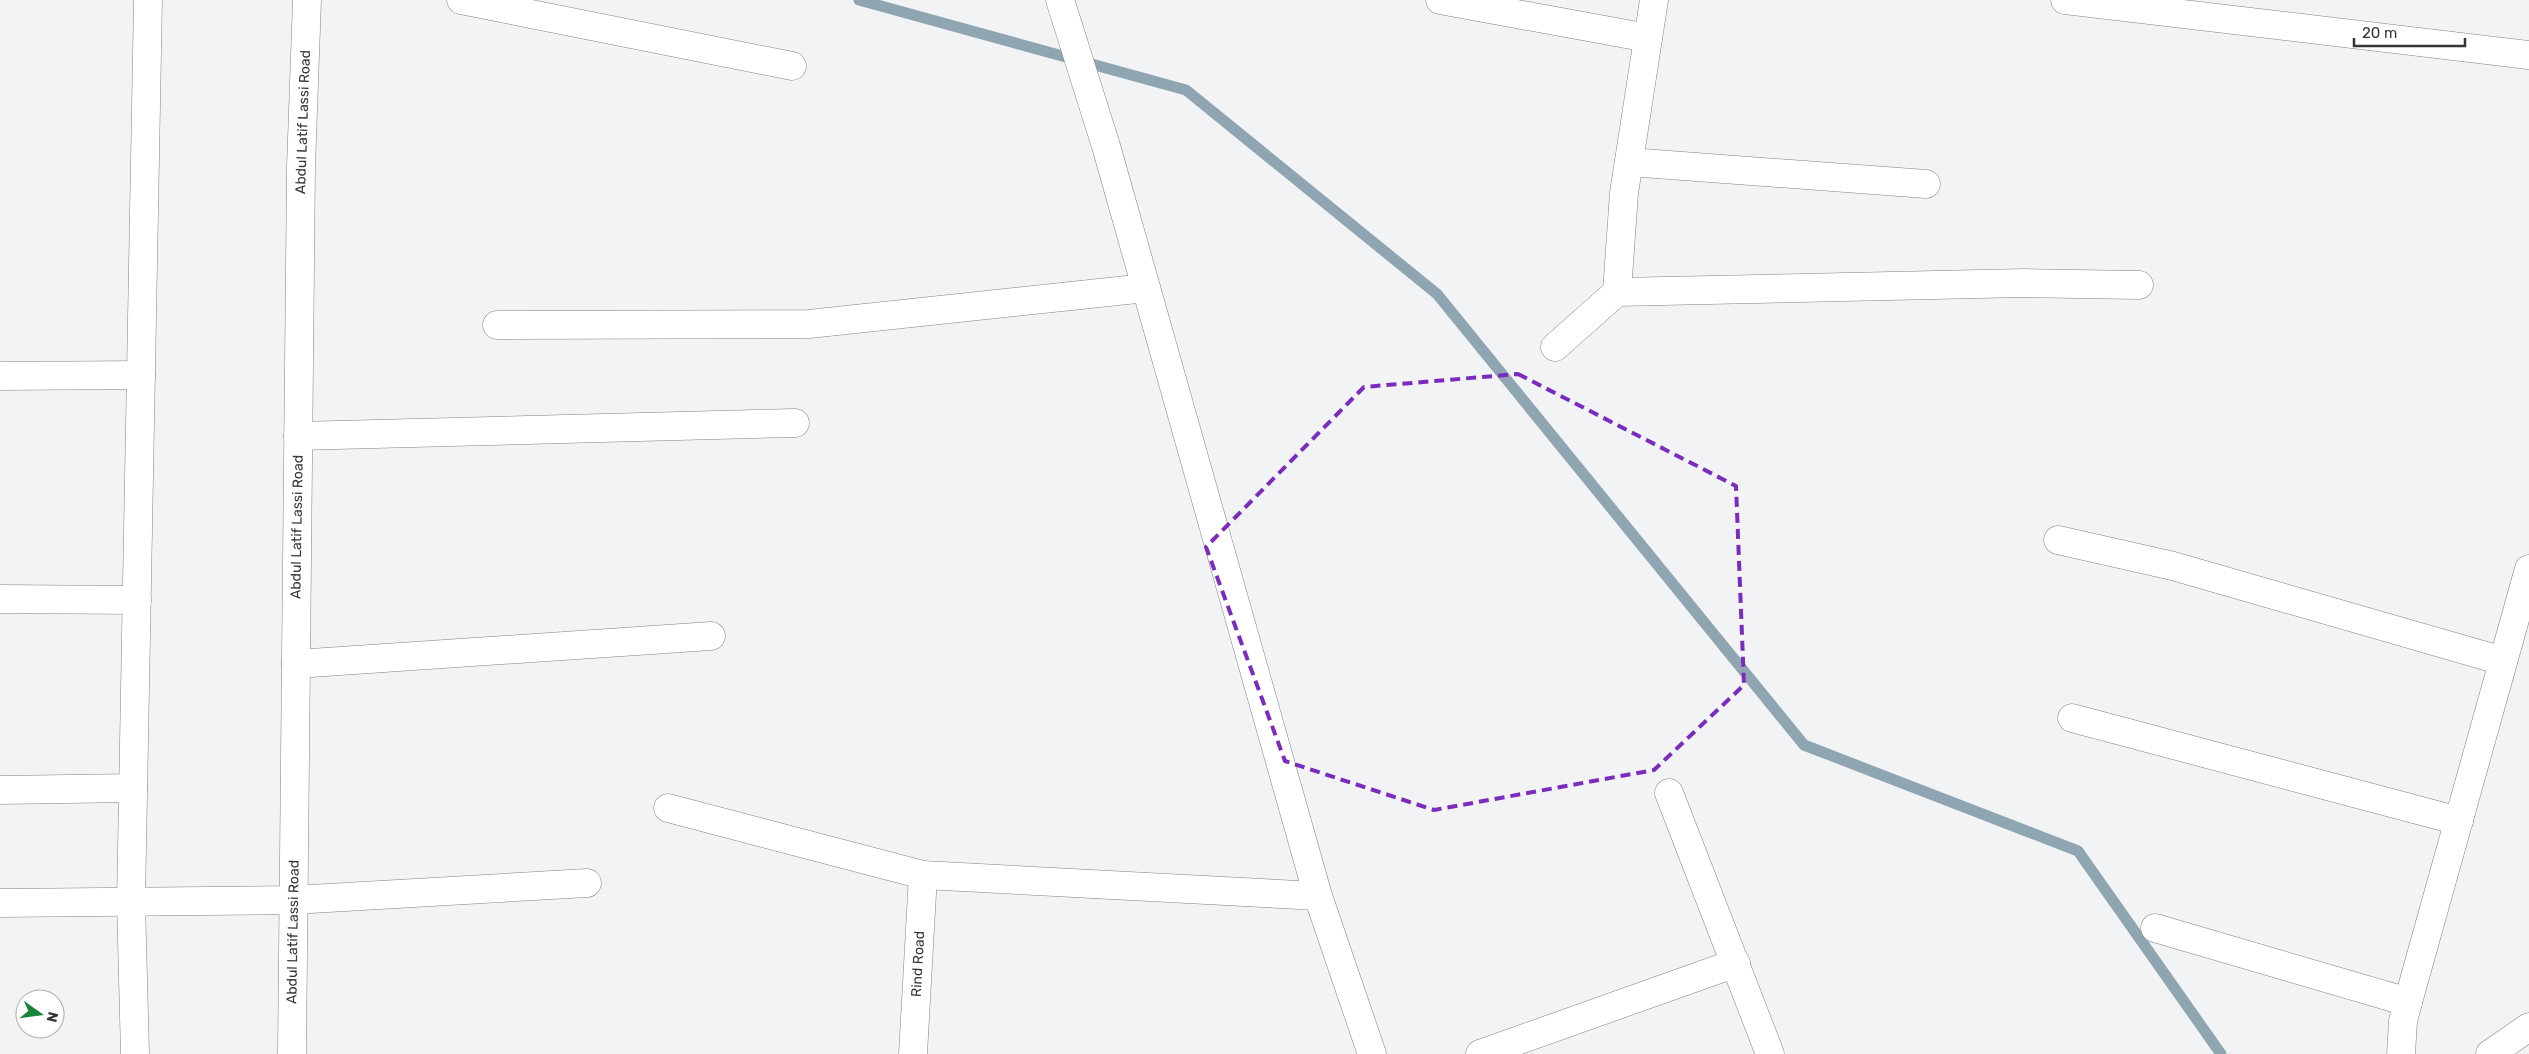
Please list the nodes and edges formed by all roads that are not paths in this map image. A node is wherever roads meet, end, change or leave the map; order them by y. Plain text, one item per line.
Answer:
1 (148, 0) edge
2 (308, 0) edge
3 (461, 0) edge
4 (1440, 0) edge
5 (1654, 0) edge
6 (2065, 0) edge
7 (1063, 8) edge
8 (1648, 38) junction
9 (2529, 55) edge
10 (792, 66) dead end
11 (1629, 162) junction
12 (1926, 184) dead end
13 (2138, 284) dead end
14 (1146, 288) junction
15 (1617, 292) junction
16 (497, 325) dead end
17 (1556, 347) dead end
18 (141, 375) junction
19 (0, 376) edge
20 (795, 423) dead end
21 (298, 436) junction
22 (2058, 540) dead end
23 (2529, 569) edge
24 (0, 599) edge
25 (137, 600) junction
26 (711, 636) dead end
27 (2503, 661) junction
28 (296, 664) junction
29 (2072, 718) dead end
30 (133, 788) junction
31 (0, 790) edge
32 (1669, 793) dead end
33 (668, 808) dead end
34 (2459, 821) junction
35 (923, 875) junction
36 (588, 883) dead end
37 (1318, 896) junction
38 (293, 900) junction
39 (131, 902) junction
40 (0, 903) edge
41 (2155, 928) dead end
42 (1736, 963) junction
43 (2408, 1002) junction
44 (2529, 1027) edge
45 (136, 1054) edge
46 (292, 1054) edge
47 (912, 1054) edge
48 (1372, 1054) edge
49 (1480, 1054) edge
50 (1770, 1054) edge
51 (2402, 1054) edge
52 (2490, 1054) edge

1 - 18 street
2 - 21 street, Abdul Latif Lassi Road
3 - 10 street
4 - 8 street
5 - 8 street
6 - 9 street
7 - 14 street
8 - 11 street
11 - 12 street
11 - 15 street
13 - 15 street
14 - 16 street
14 - 37 street
15 - 17 street
18 - 19 street
18 - 25 street
20 - 21 street
21 - 28 street, Abdul Latif Lassi Road
22 - 27 street
23 - 27 street
24 - 25 street
25 - 30 street
26 - 28 street
27 - 34 street
28 - 38 street, Abdul Latif Lassi Road
29 - 34 street
30 - 31 street
30 - 39 street
32 - 42 street
33 - 35 street
34 - 43 street
35 - 37 street
35 - 47 street, Rind Road
36 - 38 street
37 - 48 street
38 - 39 street
38 - 46 street, Abdul Latif Lassi Road
39 - 40 street
39 - 45 street
41 - 43 street
42 - 49 street
42 - 50 street
43 - 51 street
44 - 52 street

